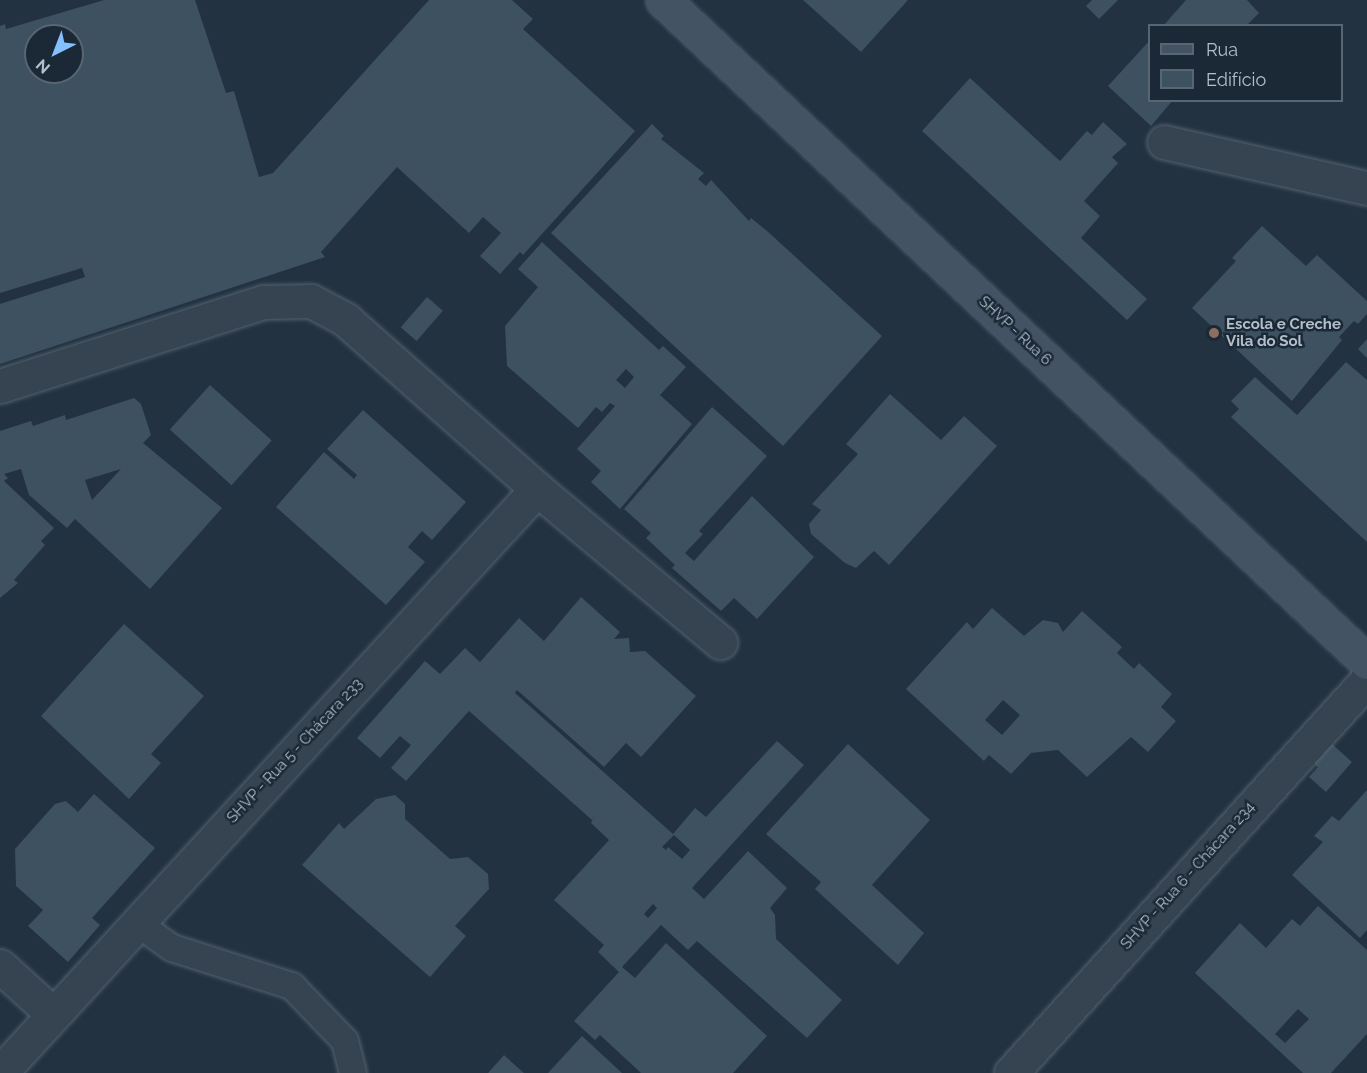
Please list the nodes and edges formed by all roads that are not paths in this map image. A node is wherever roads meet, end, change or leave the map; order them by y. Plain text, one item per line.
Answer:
1 (663, 0) edge
2 (1164, 142) dead end
3 (1367, 188) edge
4 (0, 386) edge
5 (537, 489) junction
6 (720, 642) dead end
7 (1367, 662) edge
8 (1367, 680) edge
9 (137, 923) junction
10 (0, 966) edge
11 (53, 1014) junction
12 (0, 1073) edge
13 (353, 1073) edge
14 (1011, 1073) edge

1 - 7 street, SHVP - Rua 6
2 - 3 street
4 - 5 street
5 - 6 street
5 - 9 street, SHVP - Rua 5 - Chácara 233
8 - 14 street, SHVP - Rua 6 - Chácara 234
9 - 11 street, SHVP - Rua 5 - Chácara 233
9 - 13 lane
10 - 11 street
11 - 12 street, SHVP - Rua 5 - Chácara 233

